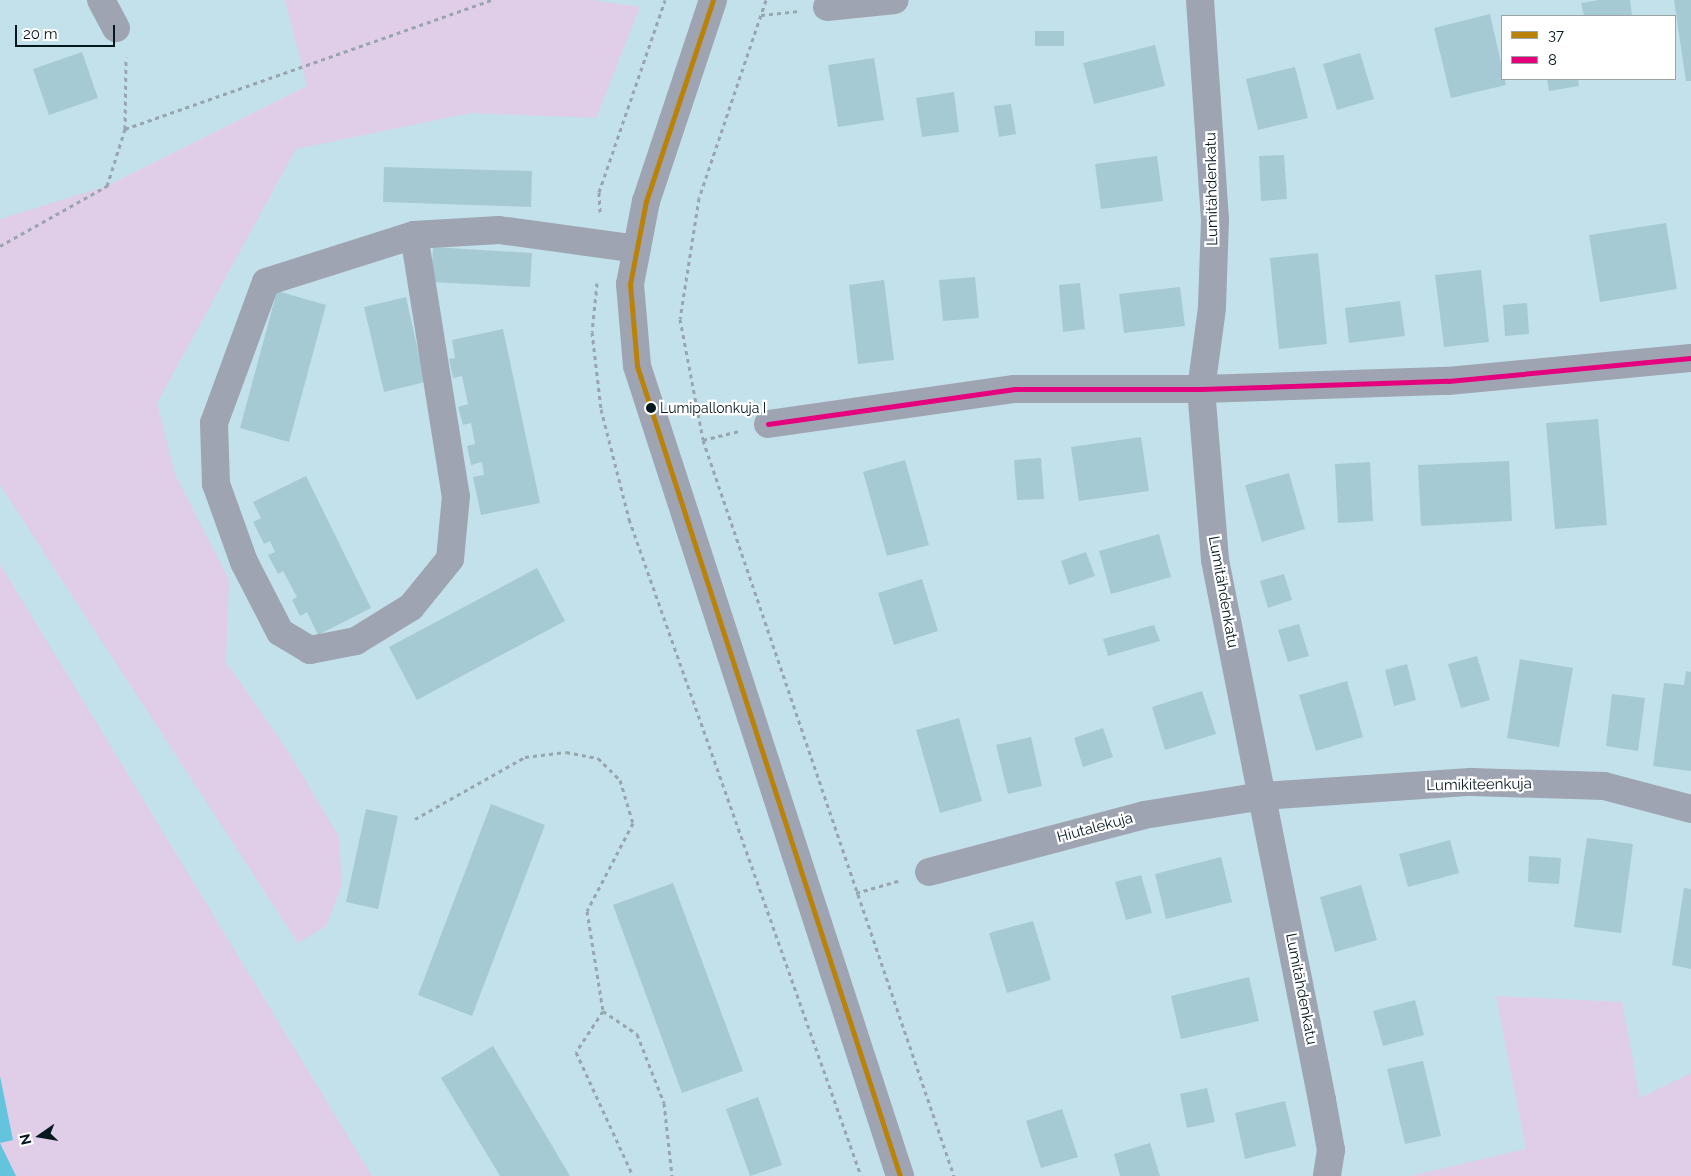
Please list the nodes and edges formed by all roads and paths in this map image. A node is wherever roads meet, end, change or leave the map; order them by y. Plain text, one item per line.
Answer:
1 (101, 0) edge
2 (491, 0) edge
3 (712, 0) edge
4 (766, 0) edge
5 (895, 0) edge
6 (1200, 0) edge
7 (827, 7) dead end
8 (116, 28) joint
9 (125, 129) junction
10 (414, 235) junction
11 (0, 246) edge
12 (637, 249) junction
13 (1691, 358) edge
14 (1201, 389) junction
15 (768, 424) joint
16 (703, 440) junction
17 (1263, 796) junction
18 (1691, 810) edge
19 (416, 819) dead end
20 (929, 872) joint
21 (856, 893) junction
22 (603, 1011) junction
23 (633, 1176) edge
24 (672, 1176) edge
25 (900, 1176) edge
26 (954, 1176) edge
27 (1327, 1176) edge

1 - 8 street
2 - 9 path
3 - 12 street
4 - 16 path
5 - 7 street
6 - 14 street, Lumitähdenkatu
8 - 9 path
9 - 11 path
10 - 10 street
10 - 12 street
12 - 25 street
13 - 14 street
14 - 15 street
14 - 17 street, Lumitähdenkatu
15 - 16 path
16 - 21 path
17 - 18 street, Lumikiteenkuja
17 - 20 street, Hiutalekuja
17 - 27 street, Lumitähdenkatu
19 - 22 path
20 - 21 path
21 - 26 path
22 - 23 path
22 - 24 path

